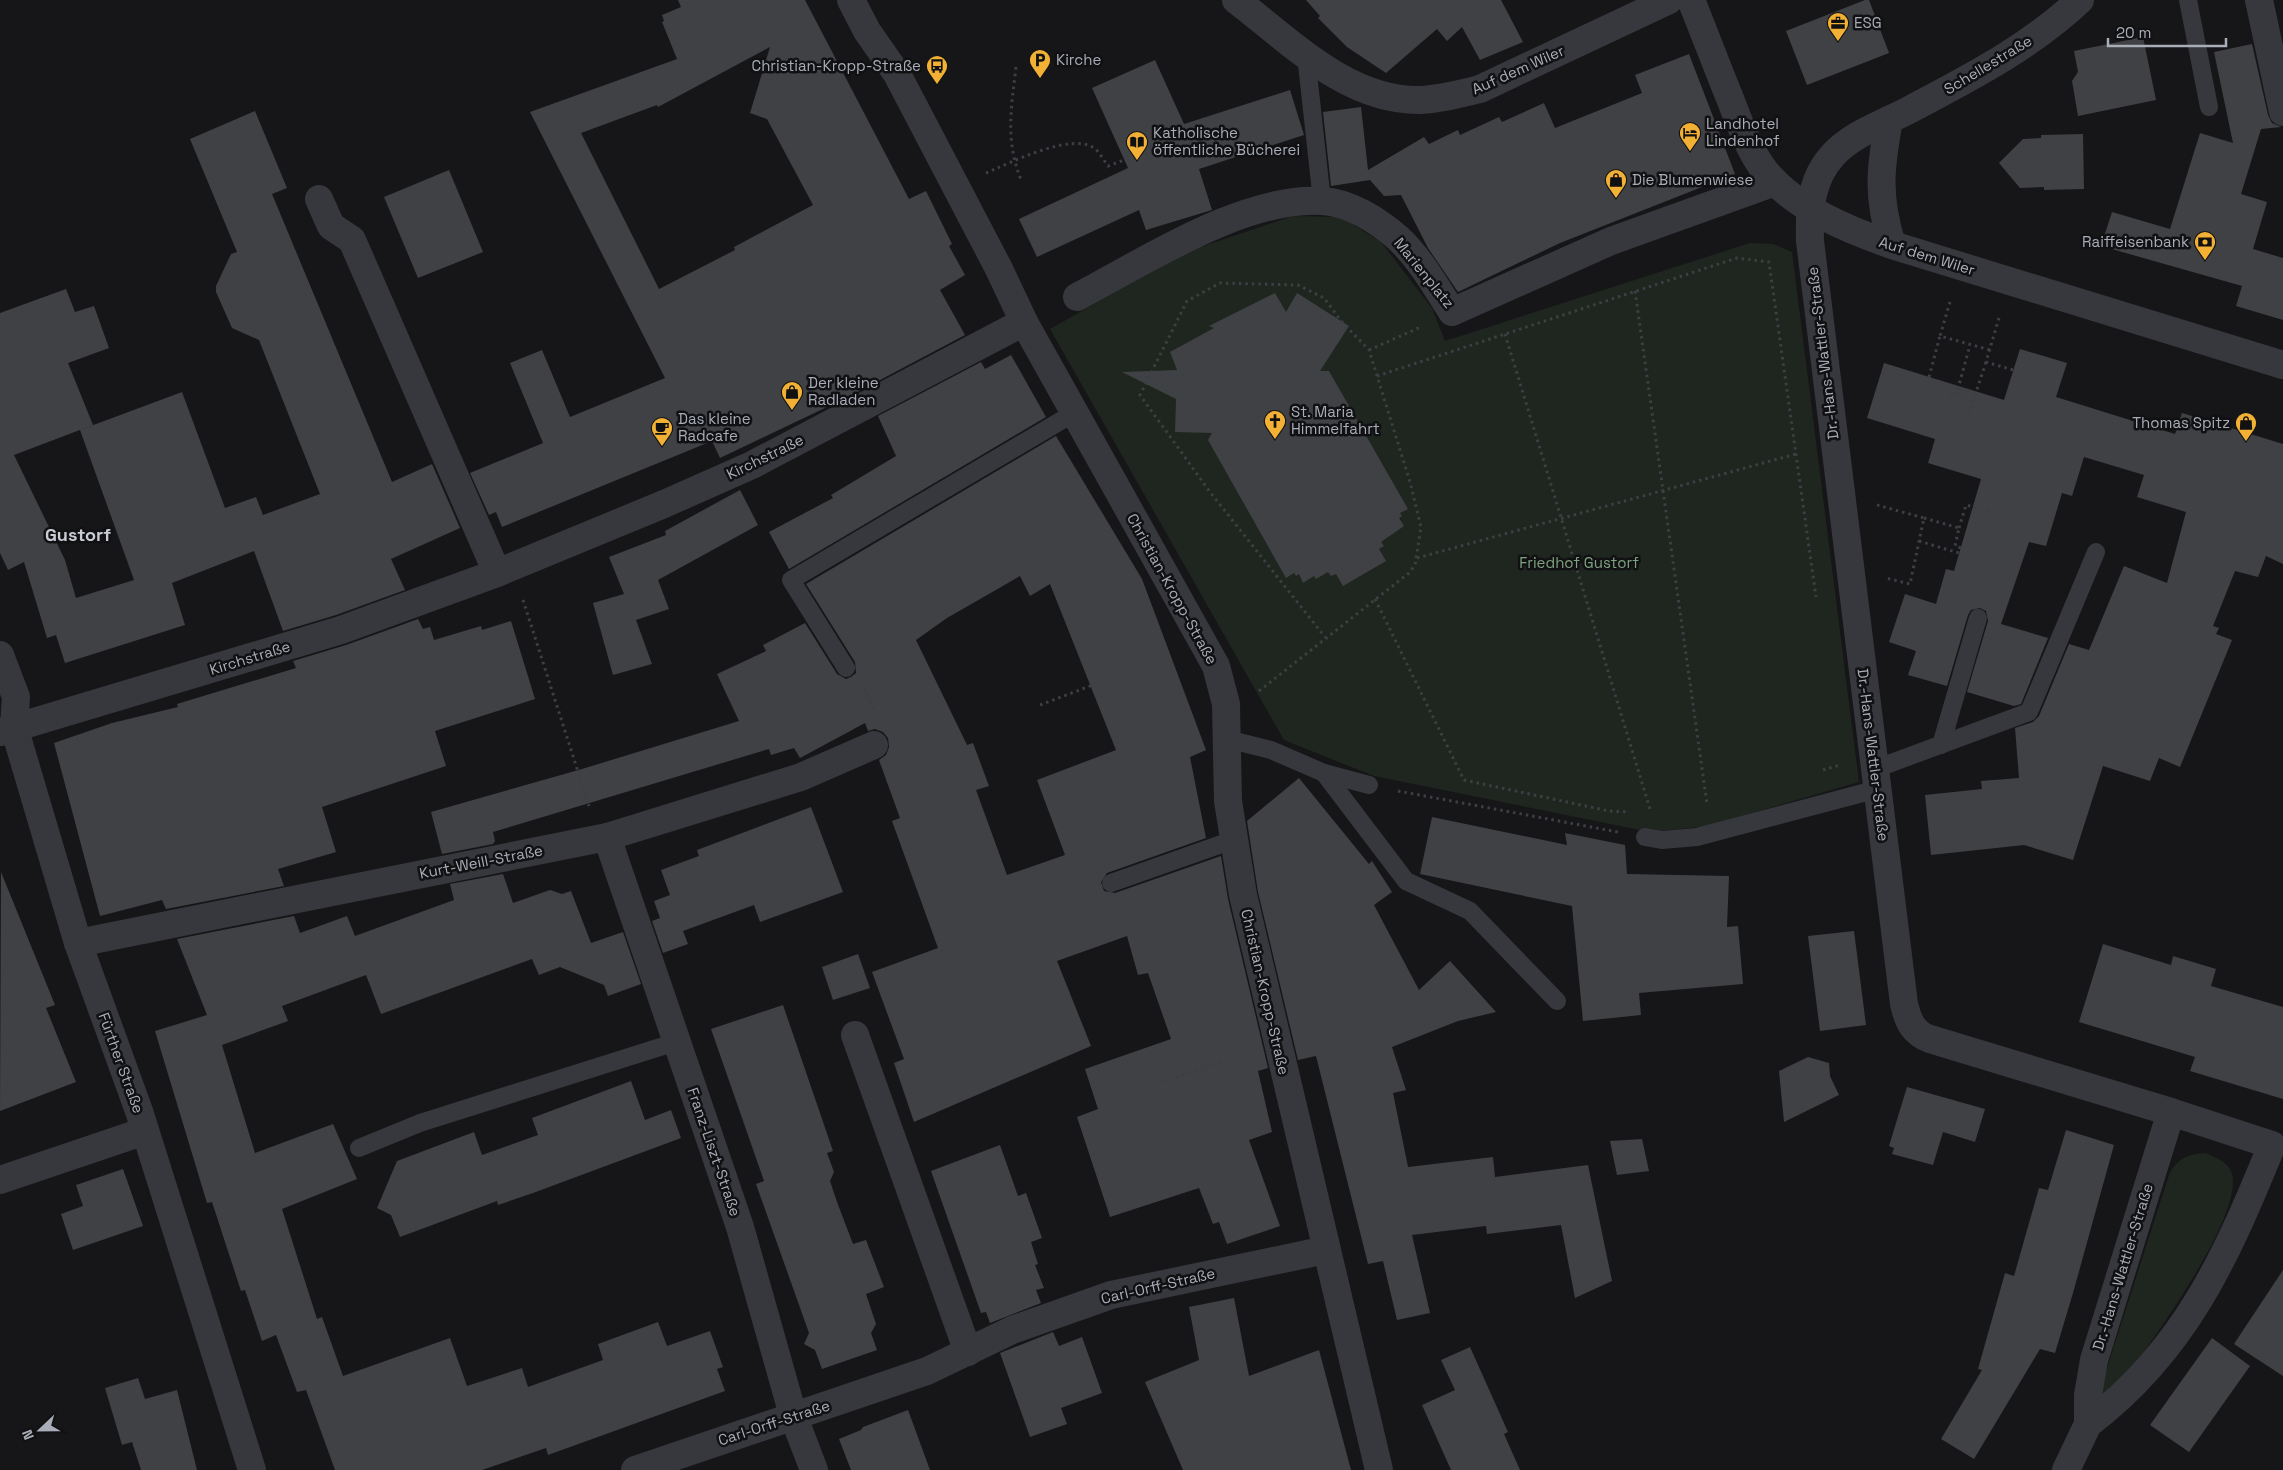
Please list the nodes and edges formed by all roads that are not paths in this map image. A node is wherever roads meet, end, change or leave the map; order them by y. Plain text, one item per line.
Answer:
1 (851, 0) edge
2 (1236, 0) edge
3 (1669, 0) edge
4 (1691, 0) edge
5 (2080, 0) edge
6 (2188, 0) edge
7 (2259, 0) edge
8 (1306, 55) junction
9 (2209, 107) dead end
10 (2283, 112) edge
11 (1889, 120) junction
12 (1775, 182) junction
13 (320, 199) dead end
14 (1322, 201) junction
15 (1810, 208) junction
16 (1892, 245) junction
17 (1077, 298) dead end
18 (1024, 322) junction
19 (2283, 365) edge
20 (1074, 413) junction
21 (2096, 552) dead end
22 (497, 574) junction
23 (1978, 618) dead end
24 (0, 655) edge
25 (846, 668) road end
26 (7, 729) edge
27 (1227, 739) junction
28 (1941, 744) junction
29 (874, 745) road end
30 (1875, 772) junction
31 (1324, 773) junction
32 (1369, 785) road end
33 (607, 837) junction
34 (1645, 837) road end
35 (1233, 840) junction
36 (1111, 883) dead end
37 (78, 943) junction
38 (1558, 1001) dead end
39 (855, 1035) dead end
40 (676, 1042) junction
41 (2171, 1112) junction
42 (145, 1131) junction
43 (2278, 1144) edge
44 (360, 1148) dead end
45 (0, 1180) edge
46 (1326, 1250) junction
47 (968, 1352) junction
48 (792, 1415) junction
49 (2088, 1424) junction
50 (252, 1470) edge
51 (635, 1470) edge
52 (814, 1470) edge
53 (1379, 1470) edge
54 (2066, 1470) edge

1 - 18 street, Christian-Kropp-Straße
2 - 8 street, Auf dem Wiler
3 - 8 street, Auf dem Wiler
4 - 12 street, Auf dem Wiler
5 - 11 street, Schellestraße
6 - 9 lane
7 - 10 street
8 - 14 lane
11 - 15 street, Schellestraße
11 - 16 street
12 - 14 street, Marienplatz
12 - 15 street, Auf dem Wiler
13 - 22 street
14 - 17 street, Marienplatz
15 - 16 street, Auf dem Wiler
15 - 30 street, Dr.-Hans-Wattler-Straße
16 - 19 street, Auf dem Wiler
18 - 20 street, Christian-Kropp-Straße
18 - 22 street, Kirchstraße
20 - 25 lane
20 - 27 street, Christian-Kropp-Straße
21 - 28 lane
22 - 26 street, Kirchstraße
23 - 28 lane
24 - 26 street, Fürther Straße
26 - 37 street, Fürther Straße
27 - 31 lane
27 - 35 street, Christian-Kropp-Straße
28 - 30 lane
29 - 33 street, Kurt-Weill-Straße
30 - 34 lane
30 - 41 street, Dr.-Hans-Wattler-Straße
31 - 32 lane
31 - 38 lane
33 - 37 street, Kurt-Weill-Straße
33 - 40 street, Franz-Liszt-Straße
35 - 36 lane
35 - 46 street, Christian-Kropp-Straße
37 - 42 street, Fürther Straße
39 - 47 street
40 - 44 lane
40 - 48 street, Franz-Liszt-Straße
41 - 43 street, Dr.-Hans-Wattler-Straße
41 - 49 street, Dr.-Hans-Wattler-Straße
42 - 45 street
42 - 50 street, Fürther Straße
43 - 49 street, Dr.-Hans-Wattler-Straße
46 - 47 street, Carl-Orff-Straße
46 - 53 street, Christian-Kropp-Straße
47 - 48 street, Carl-Orff-Straße
48 - 51 street, Carl-Orff-Straße
48 - 52 street, Franz-Liszt-Straße
49 - 54 street, Dr.-Hans-Wattler-Straße

